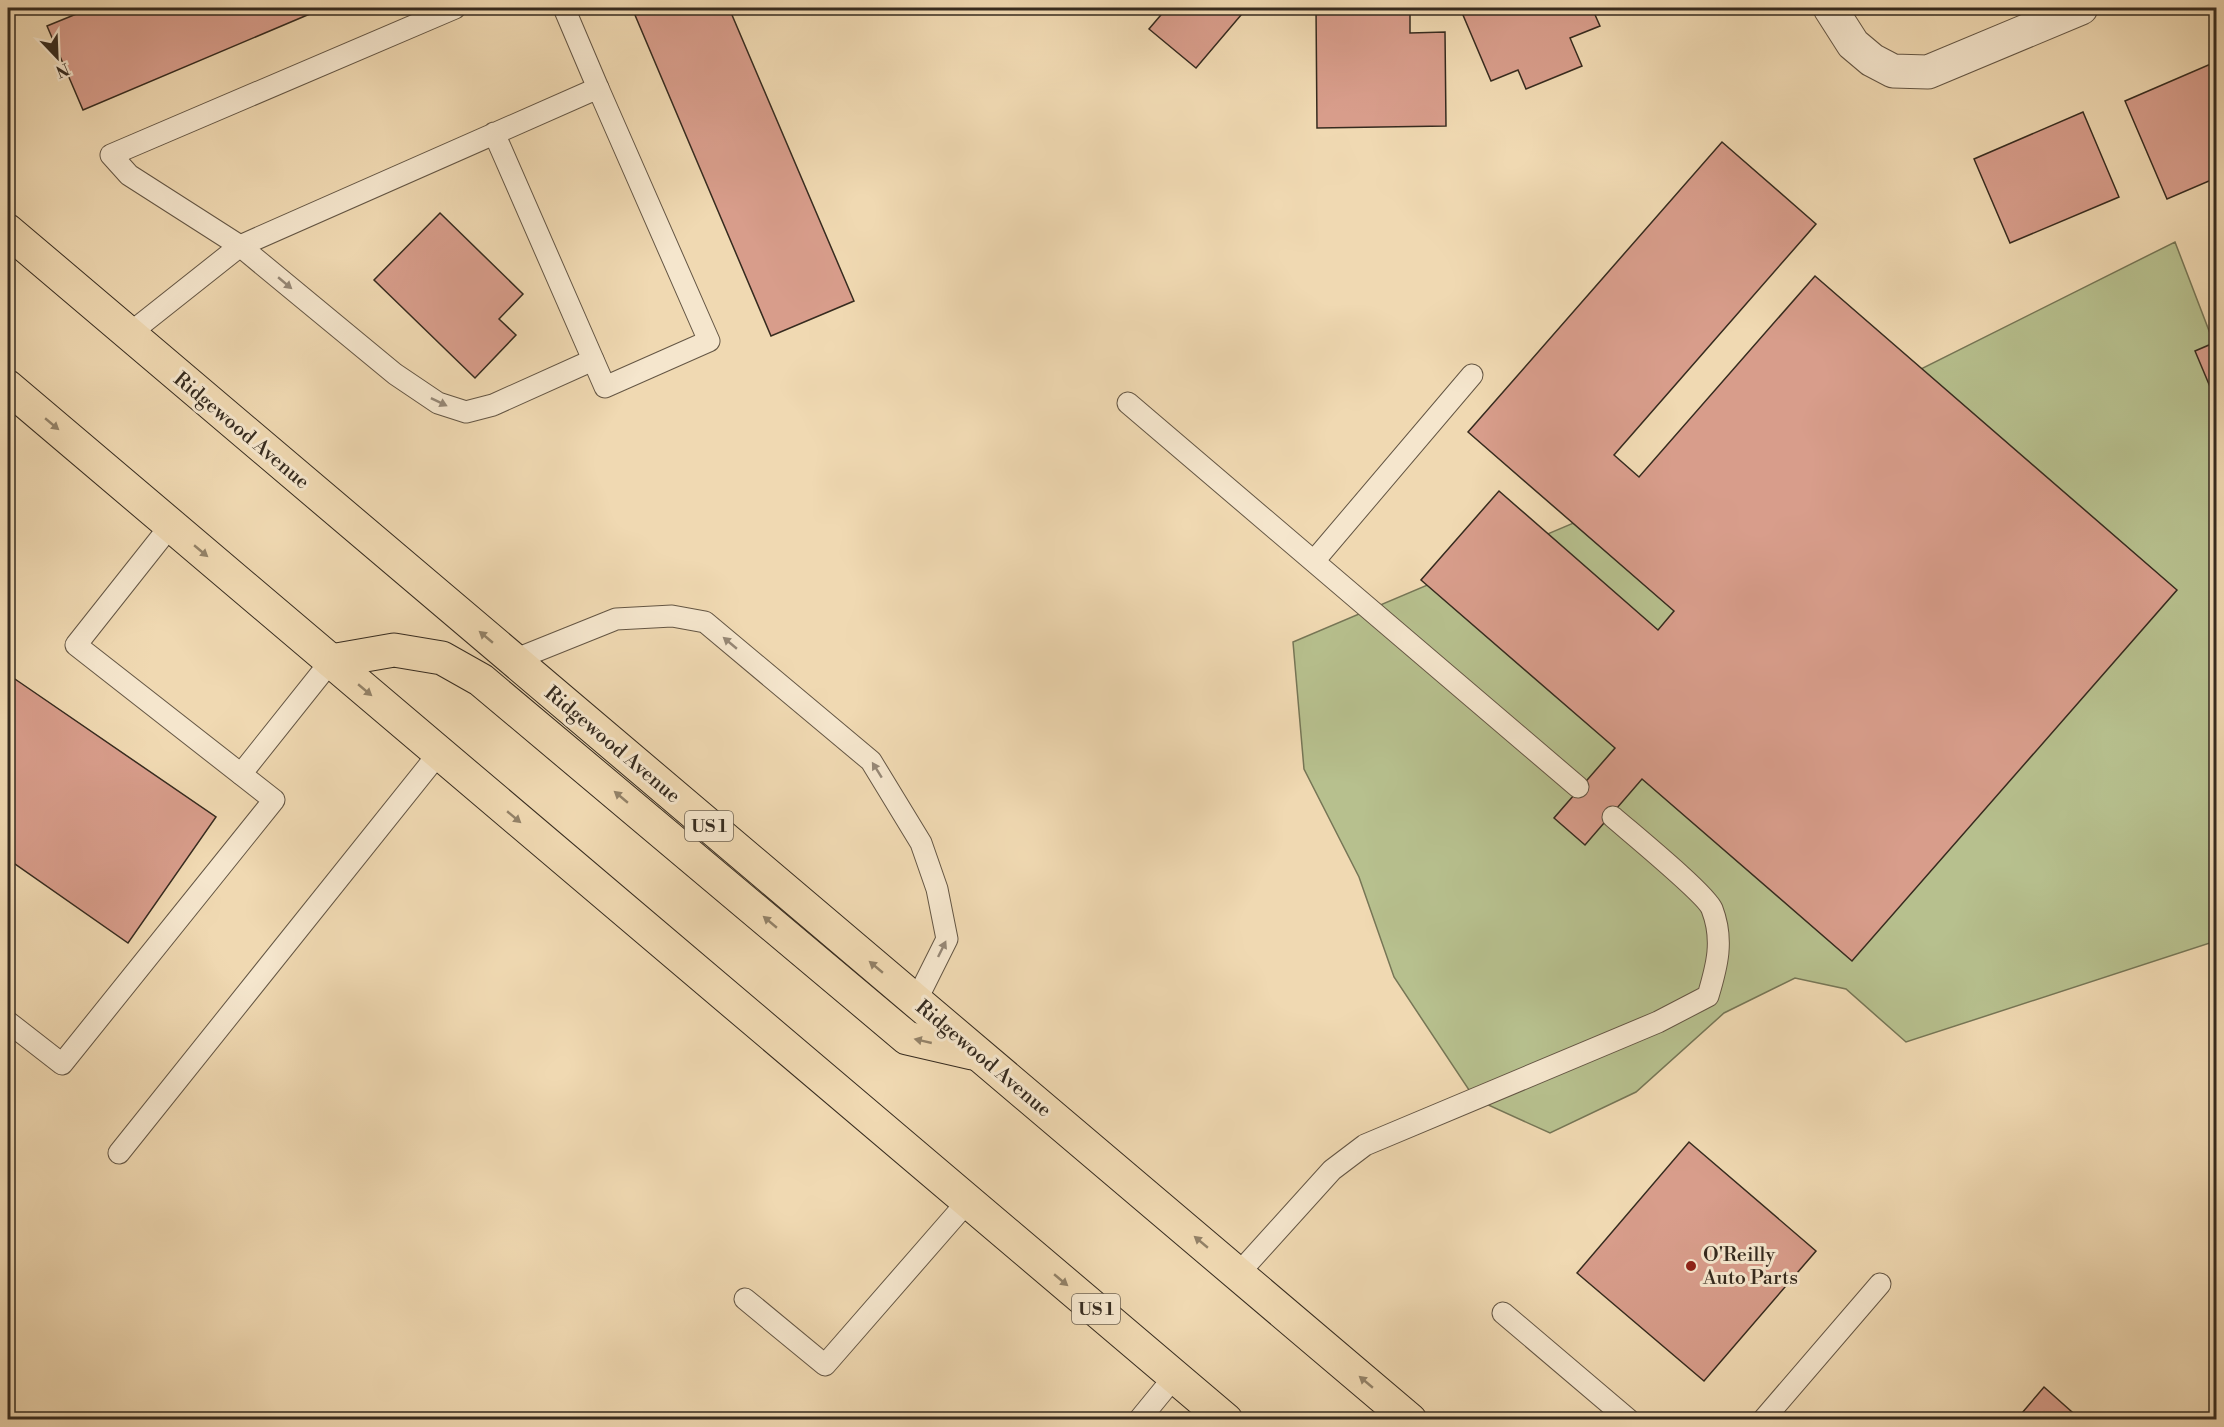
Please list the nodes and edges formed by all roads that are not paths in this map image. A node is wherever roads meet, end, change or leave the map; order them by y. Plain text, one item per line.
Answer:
1 (455, 8) edge
2 (564, 8) edge
3 (1830, 8) edge
4 (2081, 8) edge
5 (598, 88) junction
6 (494, 133) junction
7 (8, 231) edge
8 (240, 246) junction
9 (129, 334) junction
10 (593, 360) junction
11 (1472, 375) dead end
12 (8, 387) edge
13 (1128, 402) dead end
14 (171, 525) junction
15 (1314, 561) junction
16 (514, 660) junction
17 (331, 662) junction
18 (439, 753) junction
19 (242, 774) junction
20 (1578, 788) dead end
21 (1613, 818) dead end
22 (916, 1001) junction
23 (8, 1022) edge
24 (980, 1055) junction
25 (119, 1153) dead end
26 (968, 1201) junction
27 (1238, 1274) junction
28 (1880, 1284) dead end
29 (745, 1299) dead end
30 (1503, 1313) dead end
31 (1175, 1376) junction
32 (1139, 1419) edge
33 (1226, 1419) edge
34 (1410, 1419) edge
35 (1629, 1419) edge
36 (1763, 1419) edge

1 - 8 lane
2 - 5 lane
3 - 4 street
5 - 6 lane
5 - 10 lane
6 - 8 lane
6 - 10 lane
7 - 9 main road, Ridgewood Avenue / US 1
8 - 9 lane
8 -> 10 lane
16 -> 9 main road, Ridgewood Avenue / US 1
11 - 15 lane
12 -> 14 main road, US 1
13 - 15 lane
14 -> 17 main road, US 1
14 - 19 lane
15 - 20 lane
22 -> 16 main road, Ridgewood Avenue / US 1
22 -> 16 lane
17 -> 18 main road, US 1
17 - 19 lane
24 -> 17 main road
18 - 25 lane
18 -> 26 main road, US 1
19 - 23 lane
21 - 27 lane
22 - 24 main road, Ridgewood Avenue / US 1
27 -> 24 main road, Ridgewood Avenue / US 1
26 - 29 lane
26 -> 31 main road, US 1
34 -> 27 main road, Ridgewood Avenue / US 1
28 - 36 lane
30 - 35 lane
31 - 32 lane
31 - 33 main road, US 1

